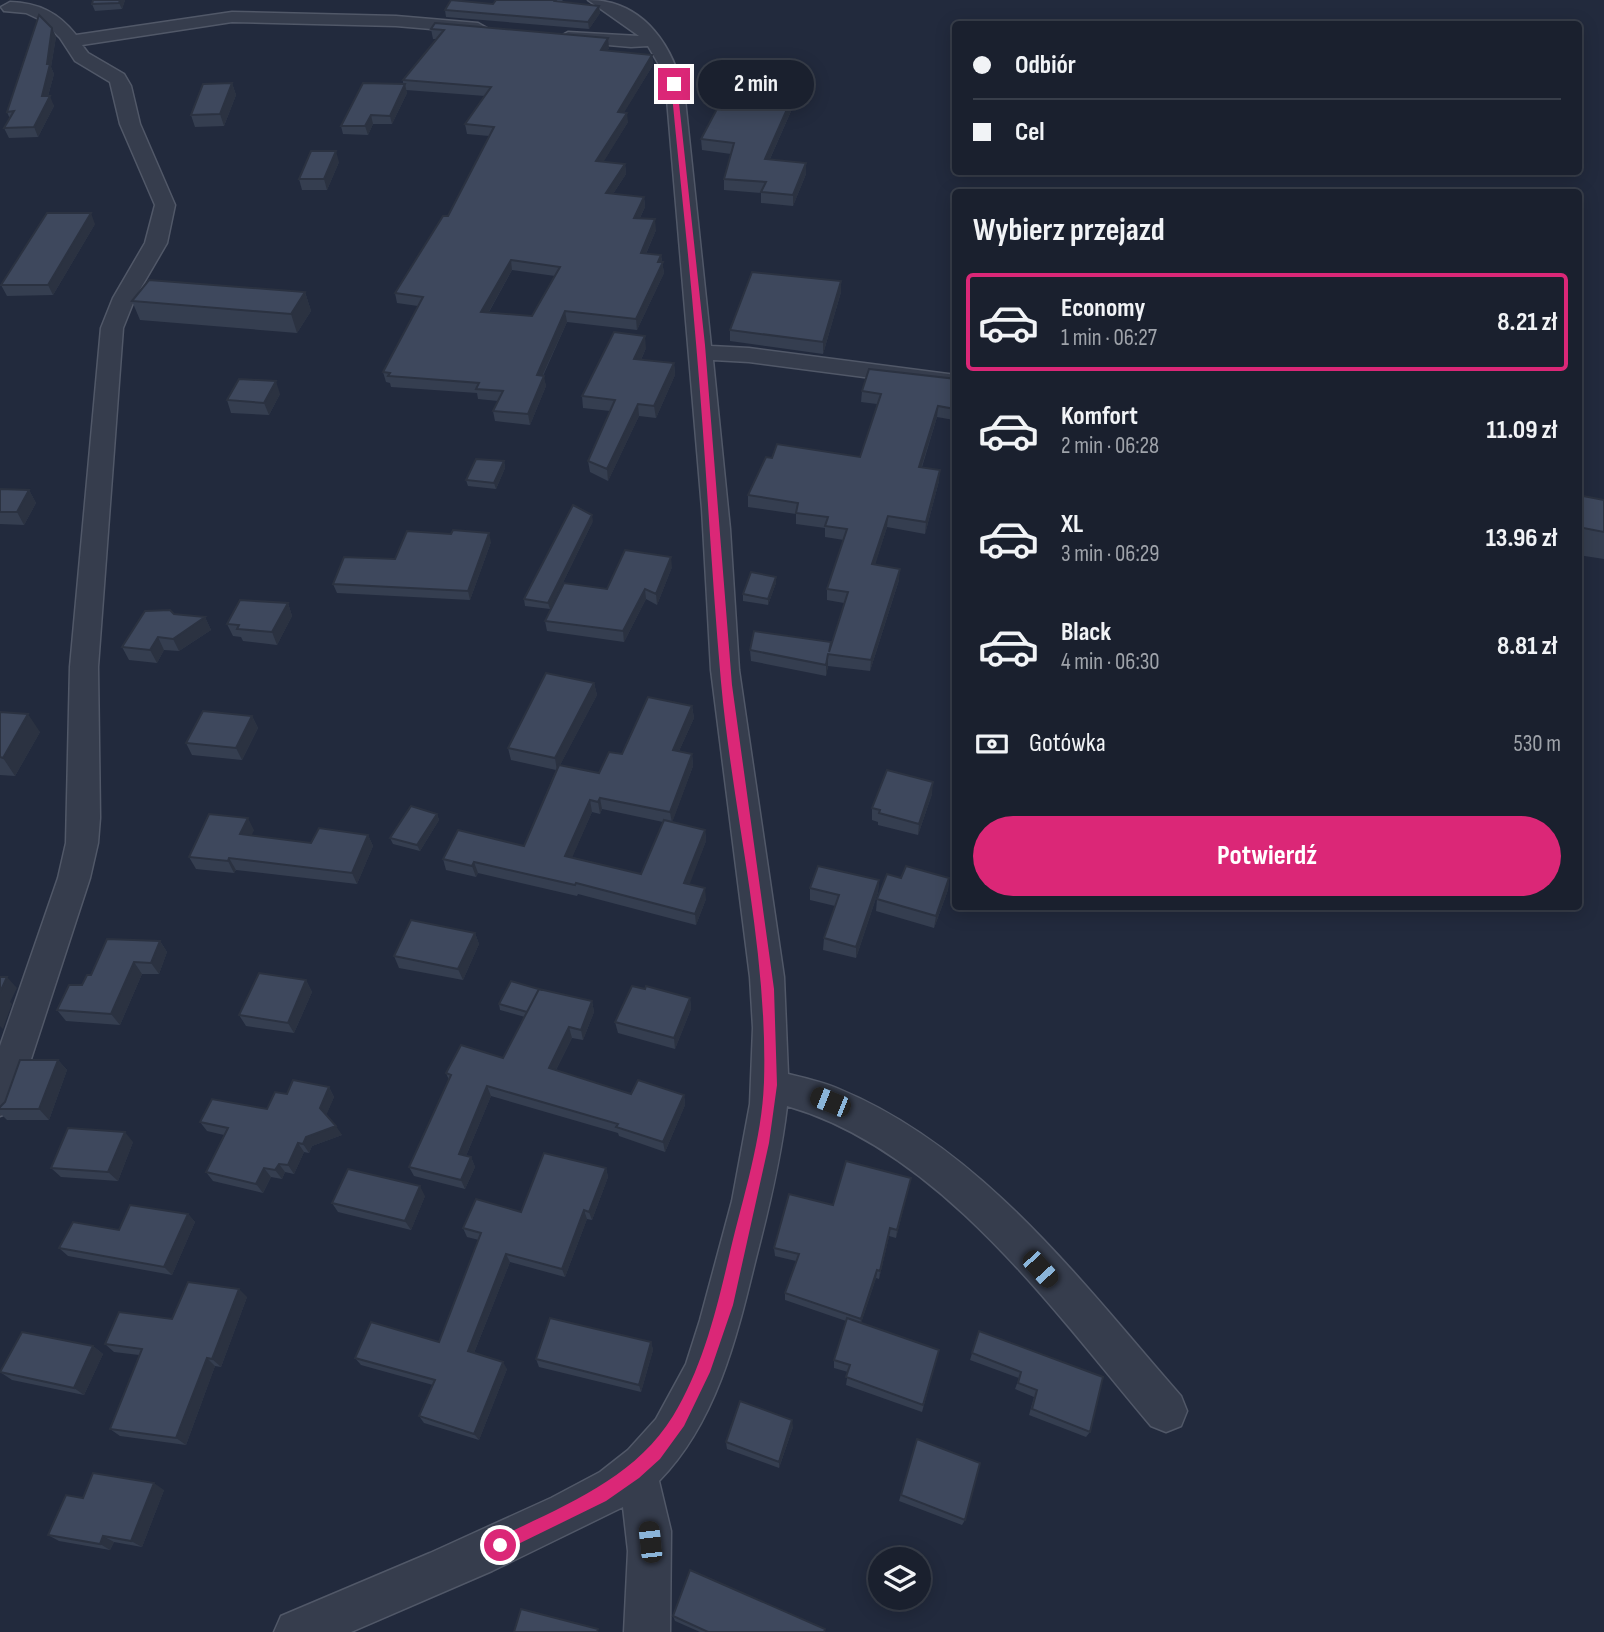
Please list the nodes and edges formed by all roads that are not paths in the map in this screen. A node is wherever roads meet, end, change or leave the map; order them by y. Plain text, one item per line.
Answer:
1 (597, 0) edge
2 (9, 9) edge
3 (493, 30) edge
4 (555, 36) edge
5 (653, 40) junction
6 (70, 41) junction
7 (701, 353) junction
8 (952, 381) edge
9 (770, 1085) junction
10 (0, 1099) edge
11 (1166, 1411) dead end
12 (634, 1473) junction
13 (297, 1632) edge
14 (647, 1632) edge

1 - 5 street
2 - 6 street
3 - 6 street
4 - 5 street
5 - 7 street
6 - 10 street
7 - 8 street
7 - 9 street
9 - 11 street
9 - 12 street
12 - 13 street
12 - 14 street

